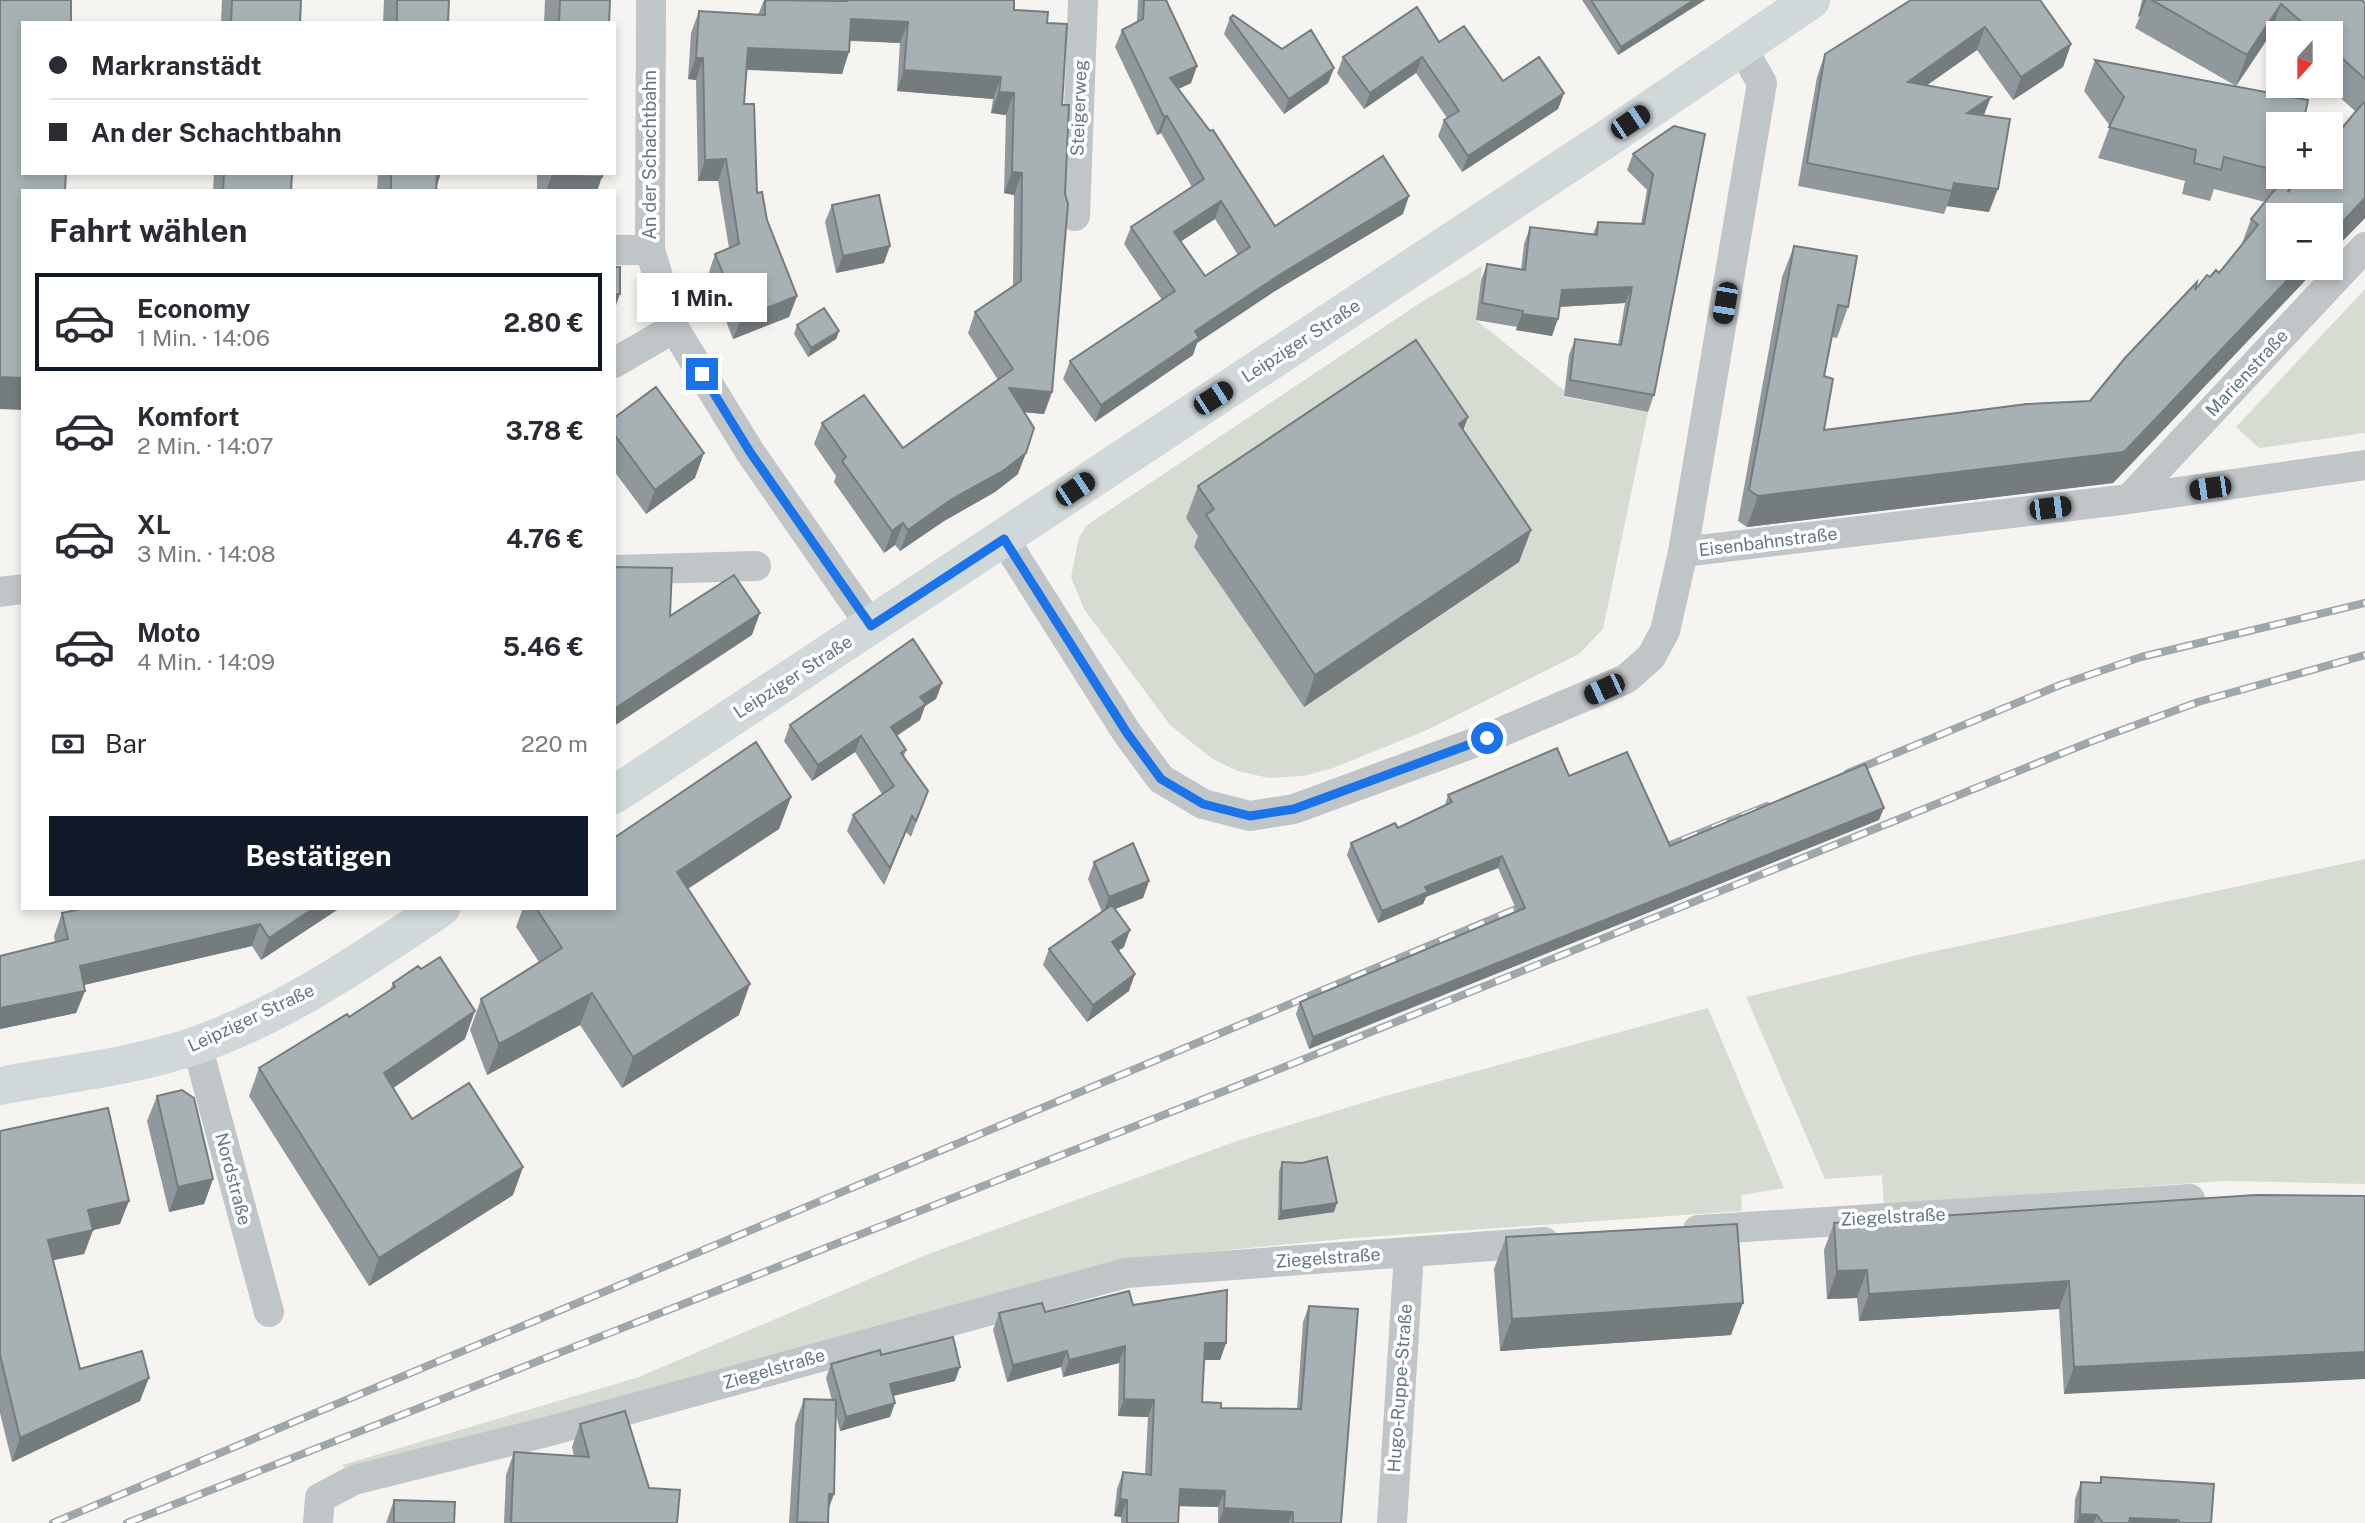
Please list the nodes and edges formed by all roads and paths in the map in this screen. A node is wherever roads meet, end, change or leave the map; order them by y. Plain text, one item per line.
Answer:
1 (651, 0) edge
2 (1083, 0) edge
3 (1811, 0) edge
4 (1742, 48) junction
5 (1074, 216) dead end
6 (2365, 247) edge
7 (616, 250) edge
8 (650, 250) junction
9 (674, 328) junction
10 (616, 362) edge
11 (2365, 465) edge
12 (2129, 499) junction
13 (1004, 539) junction
14 (1683, 552) junction
15 (757, 566) dead end
16 (616, 570) edge
17 (21, 589) edge
18 (0, 592) edge
19 (871, 626) junction
20 (616, 794) edge
21 (438, 910) edge
22 (197, 1045) junction
23 (0, 1086) edge
24 (2223, 1198) edge
25 (1664, 1233) edge
26 (1570, 1240) edge
27 (1409, 1253) junction
28 (270, 1312) dead end
29 (319, 1511) edge
30 (1392, 1523) edge

1 - 8 street, An der Schachtbahn
2 - 5 street, Steigerweg
3 - 4 main road, Leipziger Straße
4 - 13 main road, Leipziger Straße
4 - 14 street, Eisenbahnstraße
6 - 12 street, Marienstraße
7 - 8 street
8 - 9 street, An der Schachtbahn
9 - 10 street
9 - 19 street, An der Schachtbahn
11 - 12 street, Eisenbahnstraße
12 - 14 street, Eisenbahnstraße
13 - 14 street
13 - 19 main road, Leipziger Straße
15 - 16 street
17 - 18 street
19 - 20 main road, Leipziger Straße
21 - 22 main road, Leipziger Straße
22 - 23 main road, Leipziger Straße
22 - 28 street, Nordstraße
24 - 25 street, Ziegelstraße
26 - 27 street, Ziegelstraße
27 - 29 street, Ziegelstraße
27 - 30 street, Hugo-Ruppe-Straße

